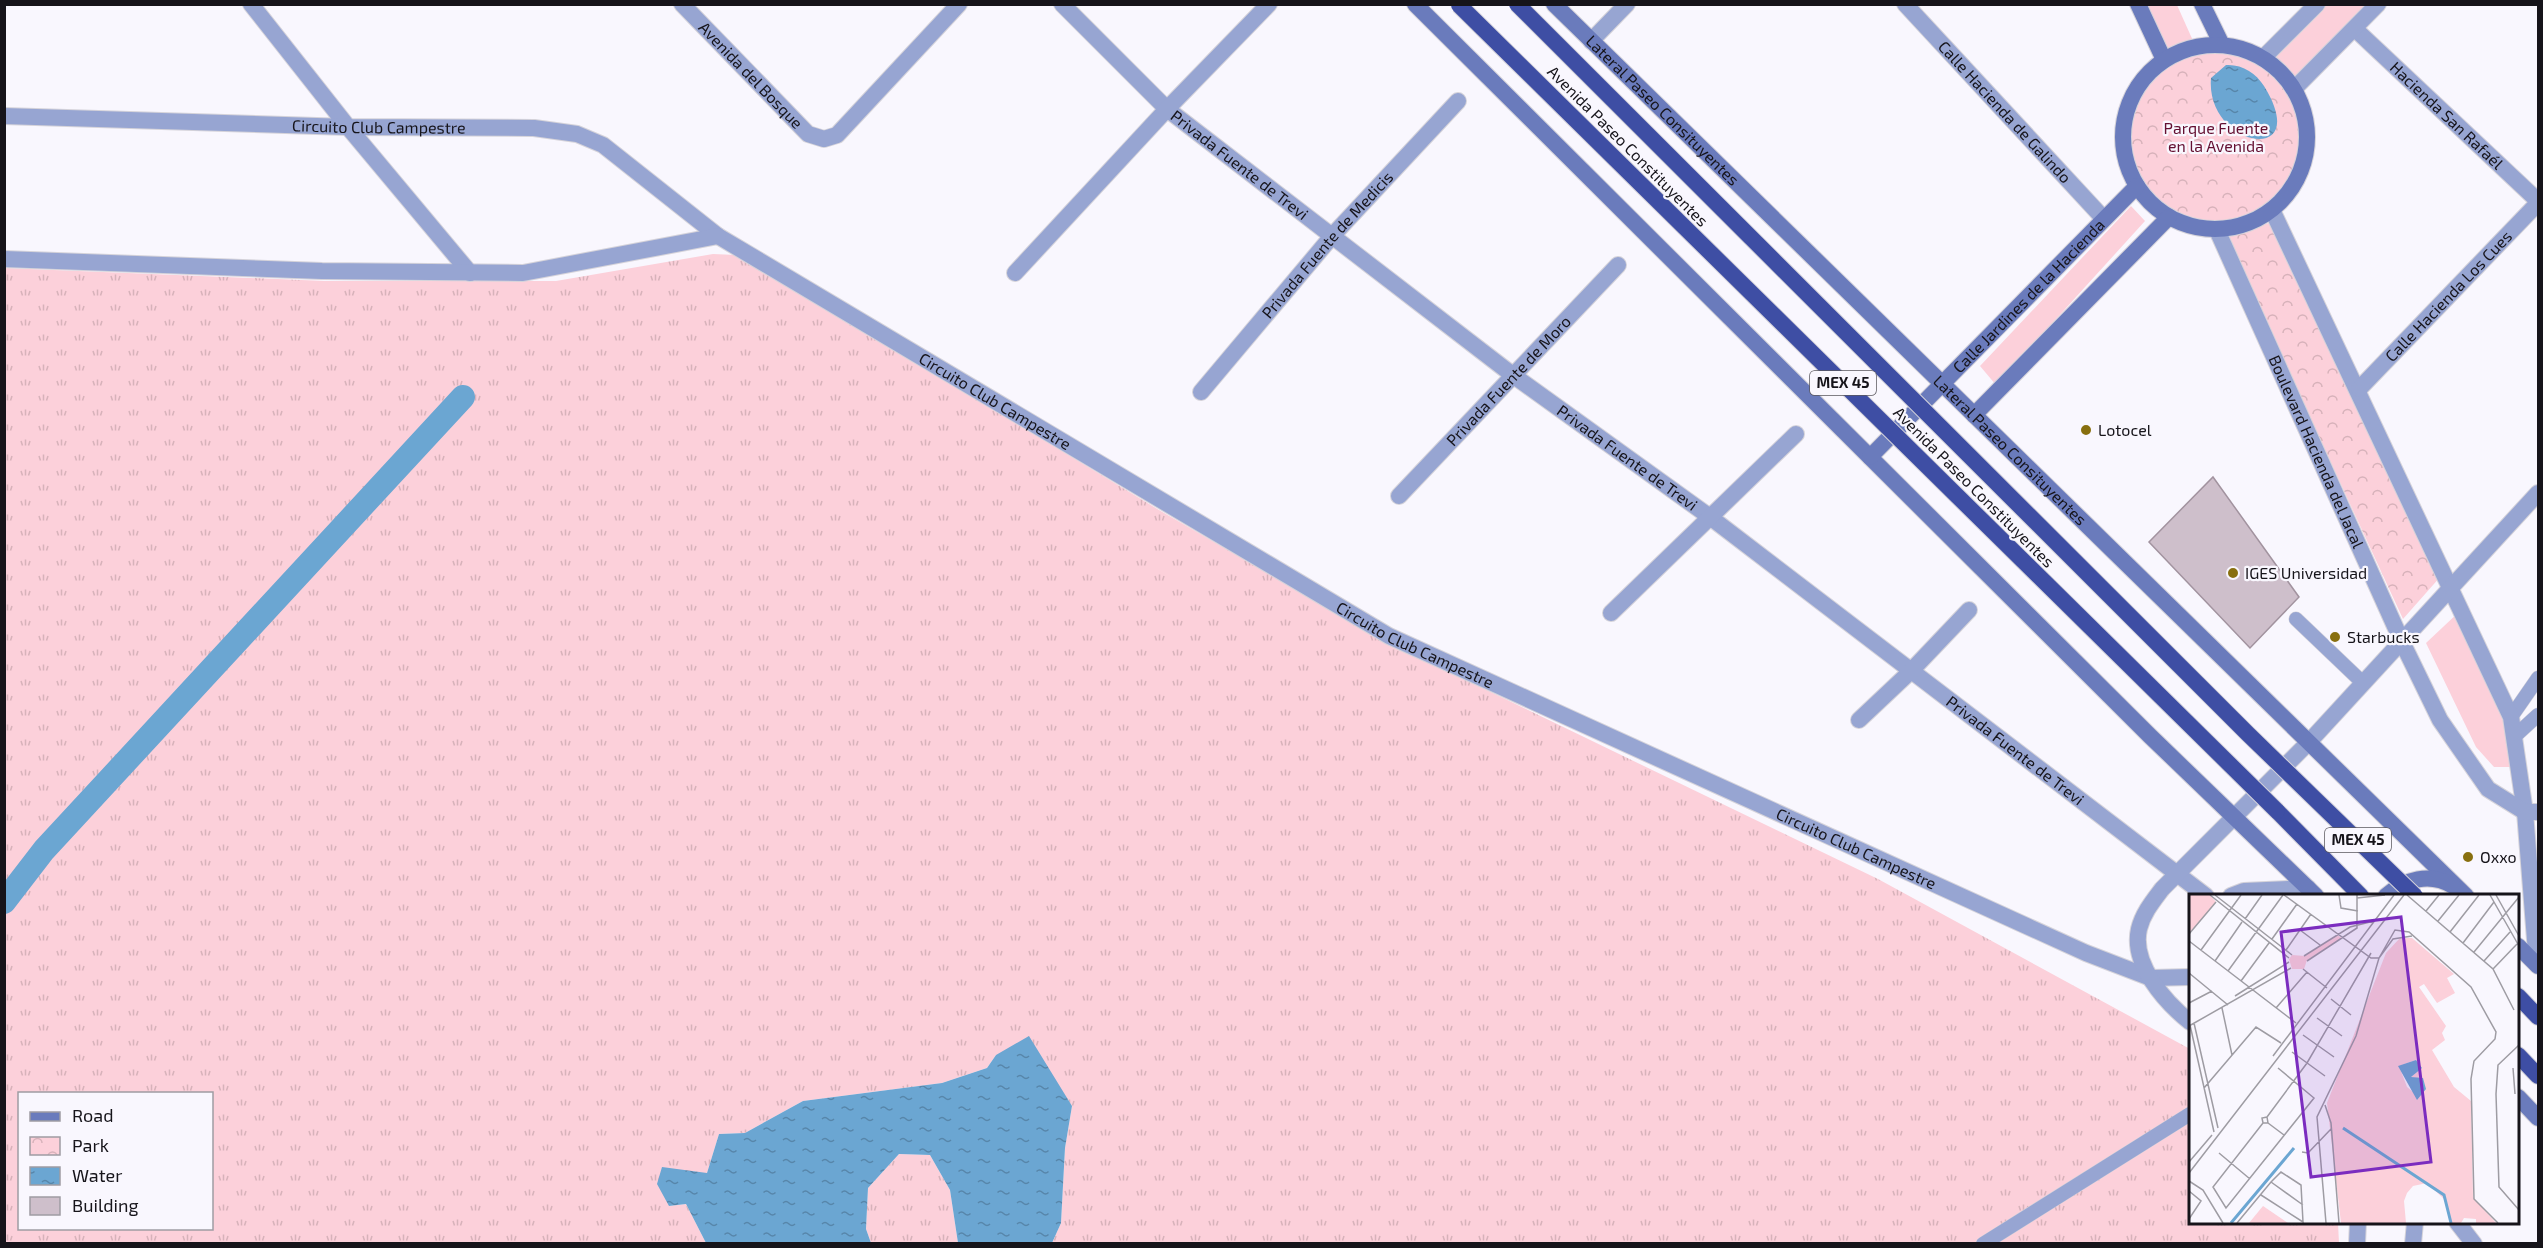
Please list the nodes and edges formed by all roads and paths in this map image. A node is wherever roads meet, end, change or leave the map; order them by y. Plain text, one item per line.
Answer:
1 (251, 4) edge
2 (682, 4) edge
3 (959, 4) edge
4 (1062, 4) edge
5 (1269, 4) edge
6 (1415, 4) edge
7 (1459, 4) edge
8 (1517, 4) edge
9 (1554, 4) edge
10 (1627, 4) edge
11 (1905, 4) edge
12 (2138, 4) edge
13 (2202, 4) edge
14 (2317, 4) edge
15 (2378, 4) edge
16 (2355, 29) junction
17 (1591, 41) junction
18 (2222, 45) junction
19 (2263, 58) junction
20 (2164, 60) junction
21 (2294, 89) junction
22 (1458, 101) dead end
23 (1167, 109) junction
24 (4, 116) edge
25 (348, 127) junction
26 (2137, 186) junction
27 (2538, 202) edge
28 (2272, 210) junction
29 (2169, 217) junction
30 (2104, 219) junction
31 (2217, 230) junction
32 (1333, 235) junction
33 (718, 236) junction
34 (4, 259) edge
35 (1618, 265) dead end
36 (470, 273) junction
37 (1015, 273) dead end
38 (1514, 376) junction
39 (1942, 384) junction
40 (2359, 390) junction
41 (1201, 392) dead end
42 (1974, 415) junction
43 (1796, 434) dead end
44 (1870, 457) junction
45 (2538, 493) edge
46 (1399, 496) dead end
47 (1710, 517) junction
48 (2452, 587) junction
49 (1969, 610) dead end
50 (1611, 613) dead end
51 (2296, 619) dead end
52 (2402, 642) junction
53 (1911, 671) junction
54 (2538, 678) edge
55 (2363, 683) junction
56 (2538, 716) edge
57 (2511, 717) junction
58 (1859, 720) dead end
59 (2515, 736) junction
60 (2309, 742) junction
61 (2532, 812) edge
62 (2235, 818) junction
63 (2177, 873) junction
64 (2312, 892) edge
65 (2462, 892) edge
66 (2203, 894) edge
67 (2236, 894) edge
68 (2359, 894) edge
69 (2389, 894) edge
70 (2413, 894) edge
71 (2519, 948) edge
72 (2538, 966) edge
73 (2189, 977) edge
74 (2151, 978) junction
75 (2519, 998) edge
76 (2538, 1017) edge
77 (2189, 1021) edge
78 (2519, 1057) edge
79 (2538, 1076) edge
80 (2519, 1099) edge
81 (2189, 1115) edge
82 (2538, 1118) edge
83 (2358, 1224) edge
84 (2415, 1224) edge
85 (2459, 1224) edge
86 (1983, 1244) edge
87 (2357, 1244) edge
88 (2412, 1244) edge
89 (2474, 1244) edge

1 - 25 street
2 - 3 street, Avenida del Bosque
4 - 23 street, Privada Fuente de Trevi
5 - 23 street
6 - 44 main road
7 - 68 highway, Avenida Paseo Constituyentes / MEX 45, bridge
8 - 70 highway, Avenida Paseo Constituyentes / MEX 45, bridge
9 - 17 main road, Lateral Paseo Consituyentes
10 - 17 street
11 - 30 street, Calle Hacienda de Galindo
12 - 20 main road
13 - 18 main road
14 - 19 street
15 - 16 street
16 - 21 street
16 - 27 street, Hacienda San Rafaél
17 - 39 main road, Lateral Paseo Consituyentes
18 - 19 main road
18 - 20 main road
19 - 21 main road
20 - 26 main road
21 - 28 main road
22 - 32 street, Privada Fuente de Medicis
23 - 32 street, Privada Fuente de Trevi
23 - 37 street
24 - 25 street, Circuito Club Campestre
25 - 33 street, Circuito Club Campestre
25 - 36 street
26 - 29 main road
26 - 30 main road, Calle Jardines de la Hacienda
27 - 40 street, Calle Hacienda Los Cues
28 - 31 main road
28 - 40 street
29 - 31 main road
29 - 42 main road
30 - 39 main road, Calle Jardines de la Hacienda
31 - 52 street, Boulevard Hacienda del Jacal
32 - 38 street, Privada Fuente de Trevi
32 - 41 street, Privada Fuente de Medicis
33 - 36 street
33 - 74 street, Circuito Club Campestre
34 - 36 street
35 - 38 street, Privada Fuente de Moro
38 - 46 street, Privada Fuente de Moro
38 - 47 street, Privada Fuente de Trevi
39 - 42 main road, Lateral Paseo Consituyentes
39 - 44 main road, Calle Jardines de la Hacienda
40 - 48 street
42 - 60 main road, Lateral Paseo Consituyentes
43 - 47 street
44 - 62 main road
45 - 48 street
47 - 50 street
47 - 53 street, Privada Fuente de Trevi
48 - 52 street
48 - 57 street
49 - 53 street
51 - 55 lane
52 - 55 street
52 - 61 street, Boulevard Hacienda del Jacal
53 - 58 street
53 - 63 street, Privada Fuente de Trevi
54 - 57 lane
55 - 60 street
56 - 59 lane
57 - 59 street
59 - 61 street
60 - 62 street
60 - 65 main road, Lateral Paseo Consituyentes
61 - 72 street
62 - 63 street
62 - 64 main road
63 - 66 street, Privada Fuente de Trevi
63 - 74 street
64 - 67 street
65 - 69 main road
71 - 72 main road
73 - 74 street, Circuito Club Campestre
74 - 77 street, Circuito Club Campestre
75 - 76 highway
78 - 79 highway
80 - 82 main road
81 - 86 lane
83 - 87 street
84 - 88 street
85 - 89 street

